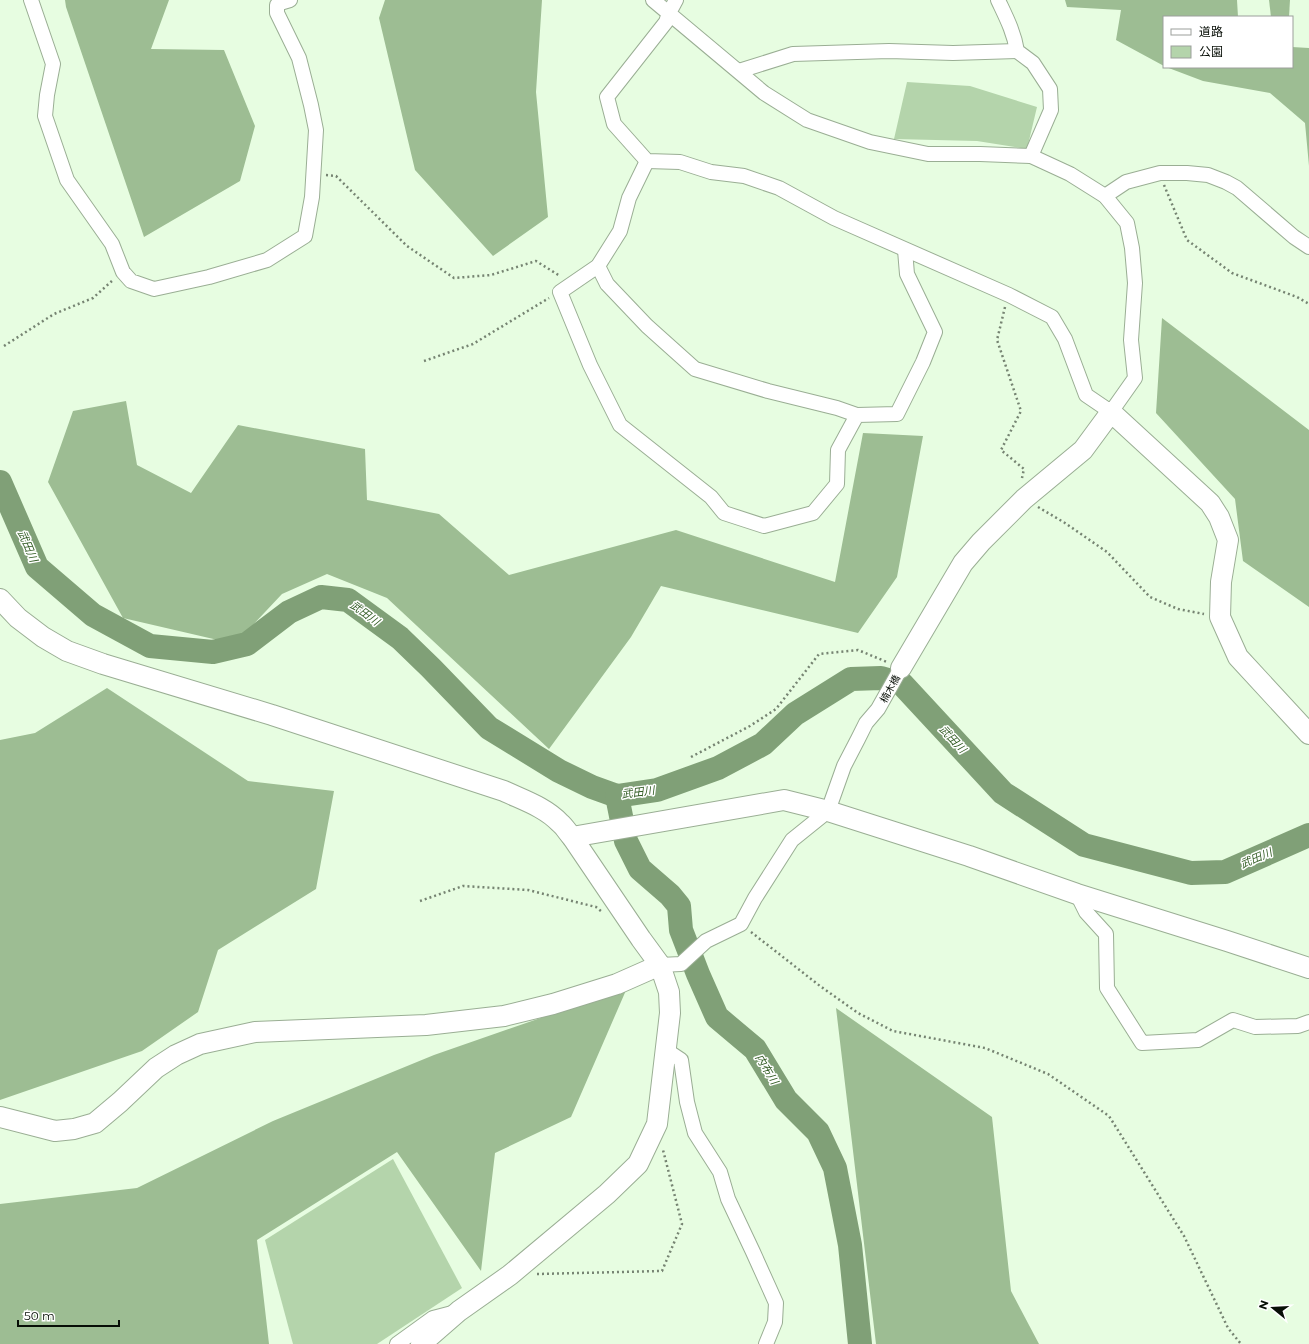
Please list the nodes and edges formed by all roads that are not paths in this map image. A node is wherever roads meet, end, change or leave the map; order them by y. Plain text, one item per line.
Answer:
1 (31, 0) edge
2 (290, 0) edge
3 (653, 0) edge
4 (676, 0) edge
5 (998, 0) edge
6 (669, 13) junction
7 (1017, 51) junction
8 (739, 71) junction
9 (1031, 156) junction
10 (647, 161) junction
11 (1105, 196) junction
12 (1309, 247) edge
13 (905, 250) junction
14 (598, 266) junction
15 (1111, 412) junction
16 (857, 415) junction
17 (0, 599) edge
18 (901, 668) joint
19 (1309, 734) edge
20 (828, 811) junction
21 (580, 836) junction
22 (1077, 894) junction
23 (660, 965) junction
24 (1309, 968) edge
25 (1309, 1022) edge
26 (666, 1050) junction
27 (0, 1117) edge
28 (459, 1311) junction
29 (397, 1344) edge
30 (421, 1344) edge
31 (766, 1344) edge

1 - 2 street
3 - 6 street
4 - 6 street
5 - 7 street
6 - 8 street
6 - 10 street
7 - 8 street
7 - 9 street
8 - 9 street
9 - 11 street
10 - 13 street
10 - 14 street
11 - 12 street
11 - 15 street
13 - 15 street
13 - 16 street
14 - 16 street
14 - 16 street
15 - 18 street
15 - 19 street
17 - 21 street
18 - 20 street, 楠木橋
20 - 21 street
20 - 22 street
20 - 23 street
21 - 23 street
22 - 24 street
22 - 25 street
23 - 26 street
23 - 27 street
26 - 28 street
26 - 31 street
28 - 29 street
28 - 30 street

